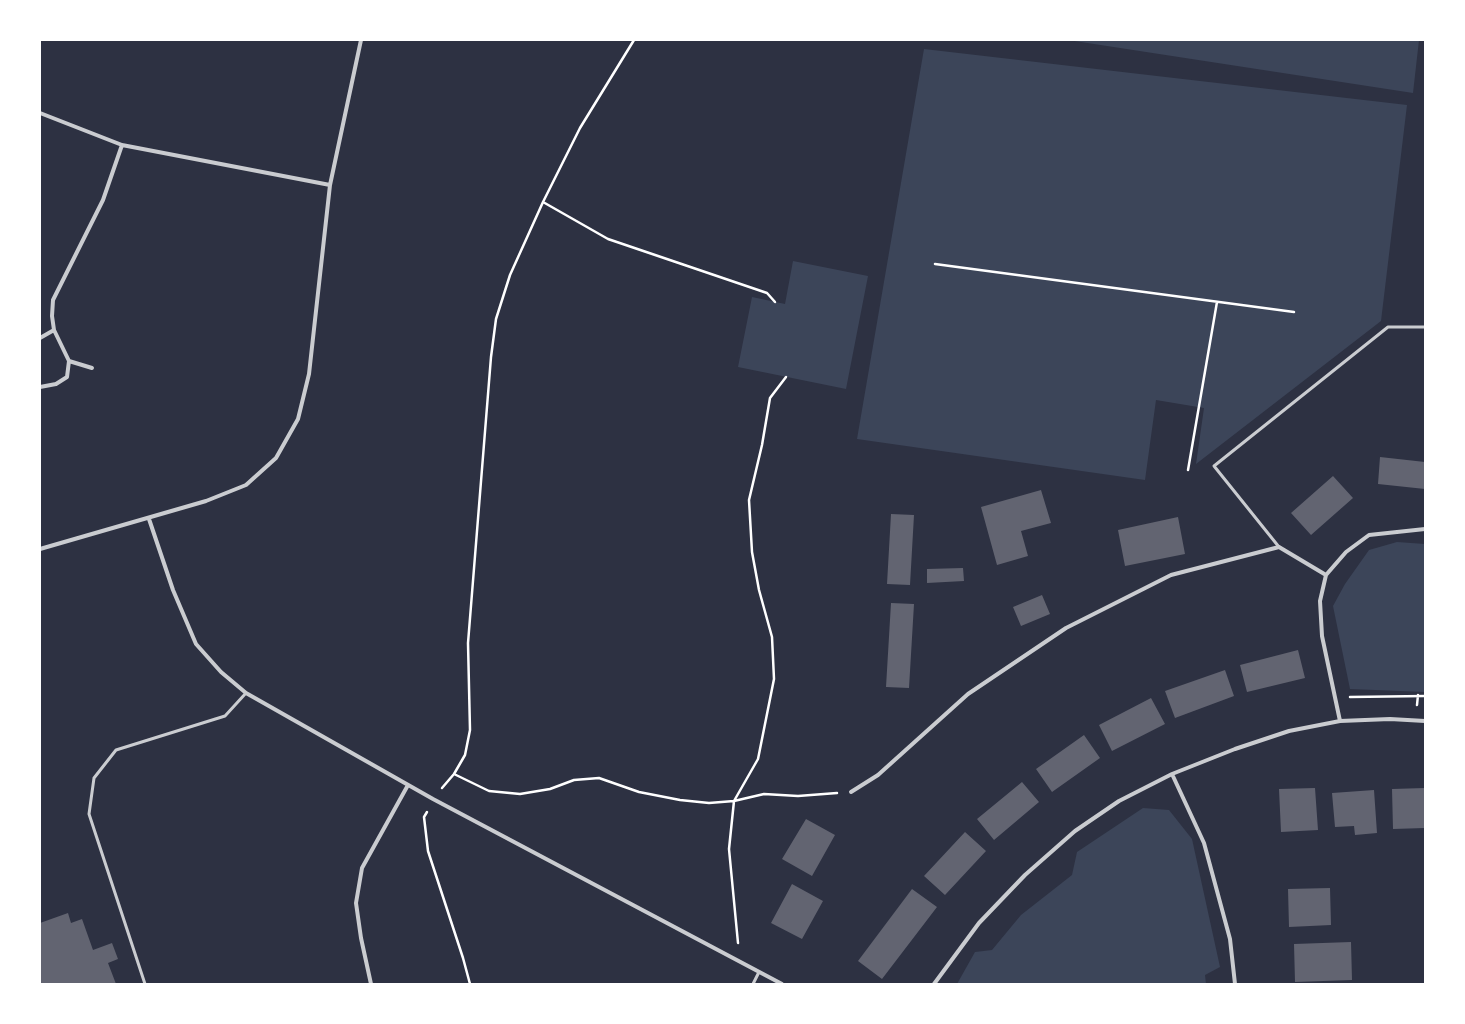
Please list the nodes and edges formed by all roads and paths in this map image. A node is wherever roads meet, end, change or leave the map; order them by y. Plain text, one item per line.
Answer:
1 (361, 40) edge
2 (634, 40) edge
3 (40, 113) edge
4 (122, 145) junction
5 (330, 185) junction
6 (543, 202) junction
7 (935, 264) dead end
8 (775, 302) dead end
9 (1217, 302) junction
10 (1294, 312) dead end
11 (1425, 327) edge
12 (54, 330) junction
13 (40, 338) edge
14 (69, 361) junction
15 (92, 368) dead end
16 (786, 377) dead end
17 (40, 387) edge
18 (1188, 470) dead end
19 (149, 519) junction
20 (1425, 529) edge
21 (1279, 546) junction
22 (40, 549) edge
23 (1326, 575) junction
24 (246, 693) junction
25 (1425, 696) edge
26 (1335, 697) junction
27 (1340, 721) junction
28 (1425, 721) edge
29 (454, 774) junction
30 (1172, 774) junction
31 (408, 785) junction
32 (851, 792) joint
33 (433, 799) junction
34 (734, 801) junction
35 (740, 961) junction
36 (759, 972) junction
37 (145, 984) edge
38 (371, 984) edge
39 (470, 984) edge
40 (753, 984) edge
41 (782, 984) edge
42 (934, 984) edge
43 (1235, 984) edge

1 - 5 street
2 - 6 path
3 - 4 street
4 - 5 street
4 - 12 street
5 - 19 street
6 - 8 path
6 - 29 path
7 - 9 path
9 - 10 path
9 - 18 path
11 - 21 lane
12 - 13 street
12 - 14 street
14 - 15 street
14 - 17 street
16 - 34 path
19 - 22 street
19 - 24 street
20 - 23 street
21 - 23 street
21 - 32 street
23 - 26 street
24 - 31 street
24 - 37 lane
25 - 26 path
26 - 27 street
27 - 28 street
27 - 30 street
29 - 33 path
29 - 34 path
30 - 42 street
30 - 43 street
31 - 33 street
31 - 38 street
32 - 34 path
33 - 35 street
33 - 39 path
34 - 35 path
35 - 36 street
36 - 40 lane
36 - 41 street

